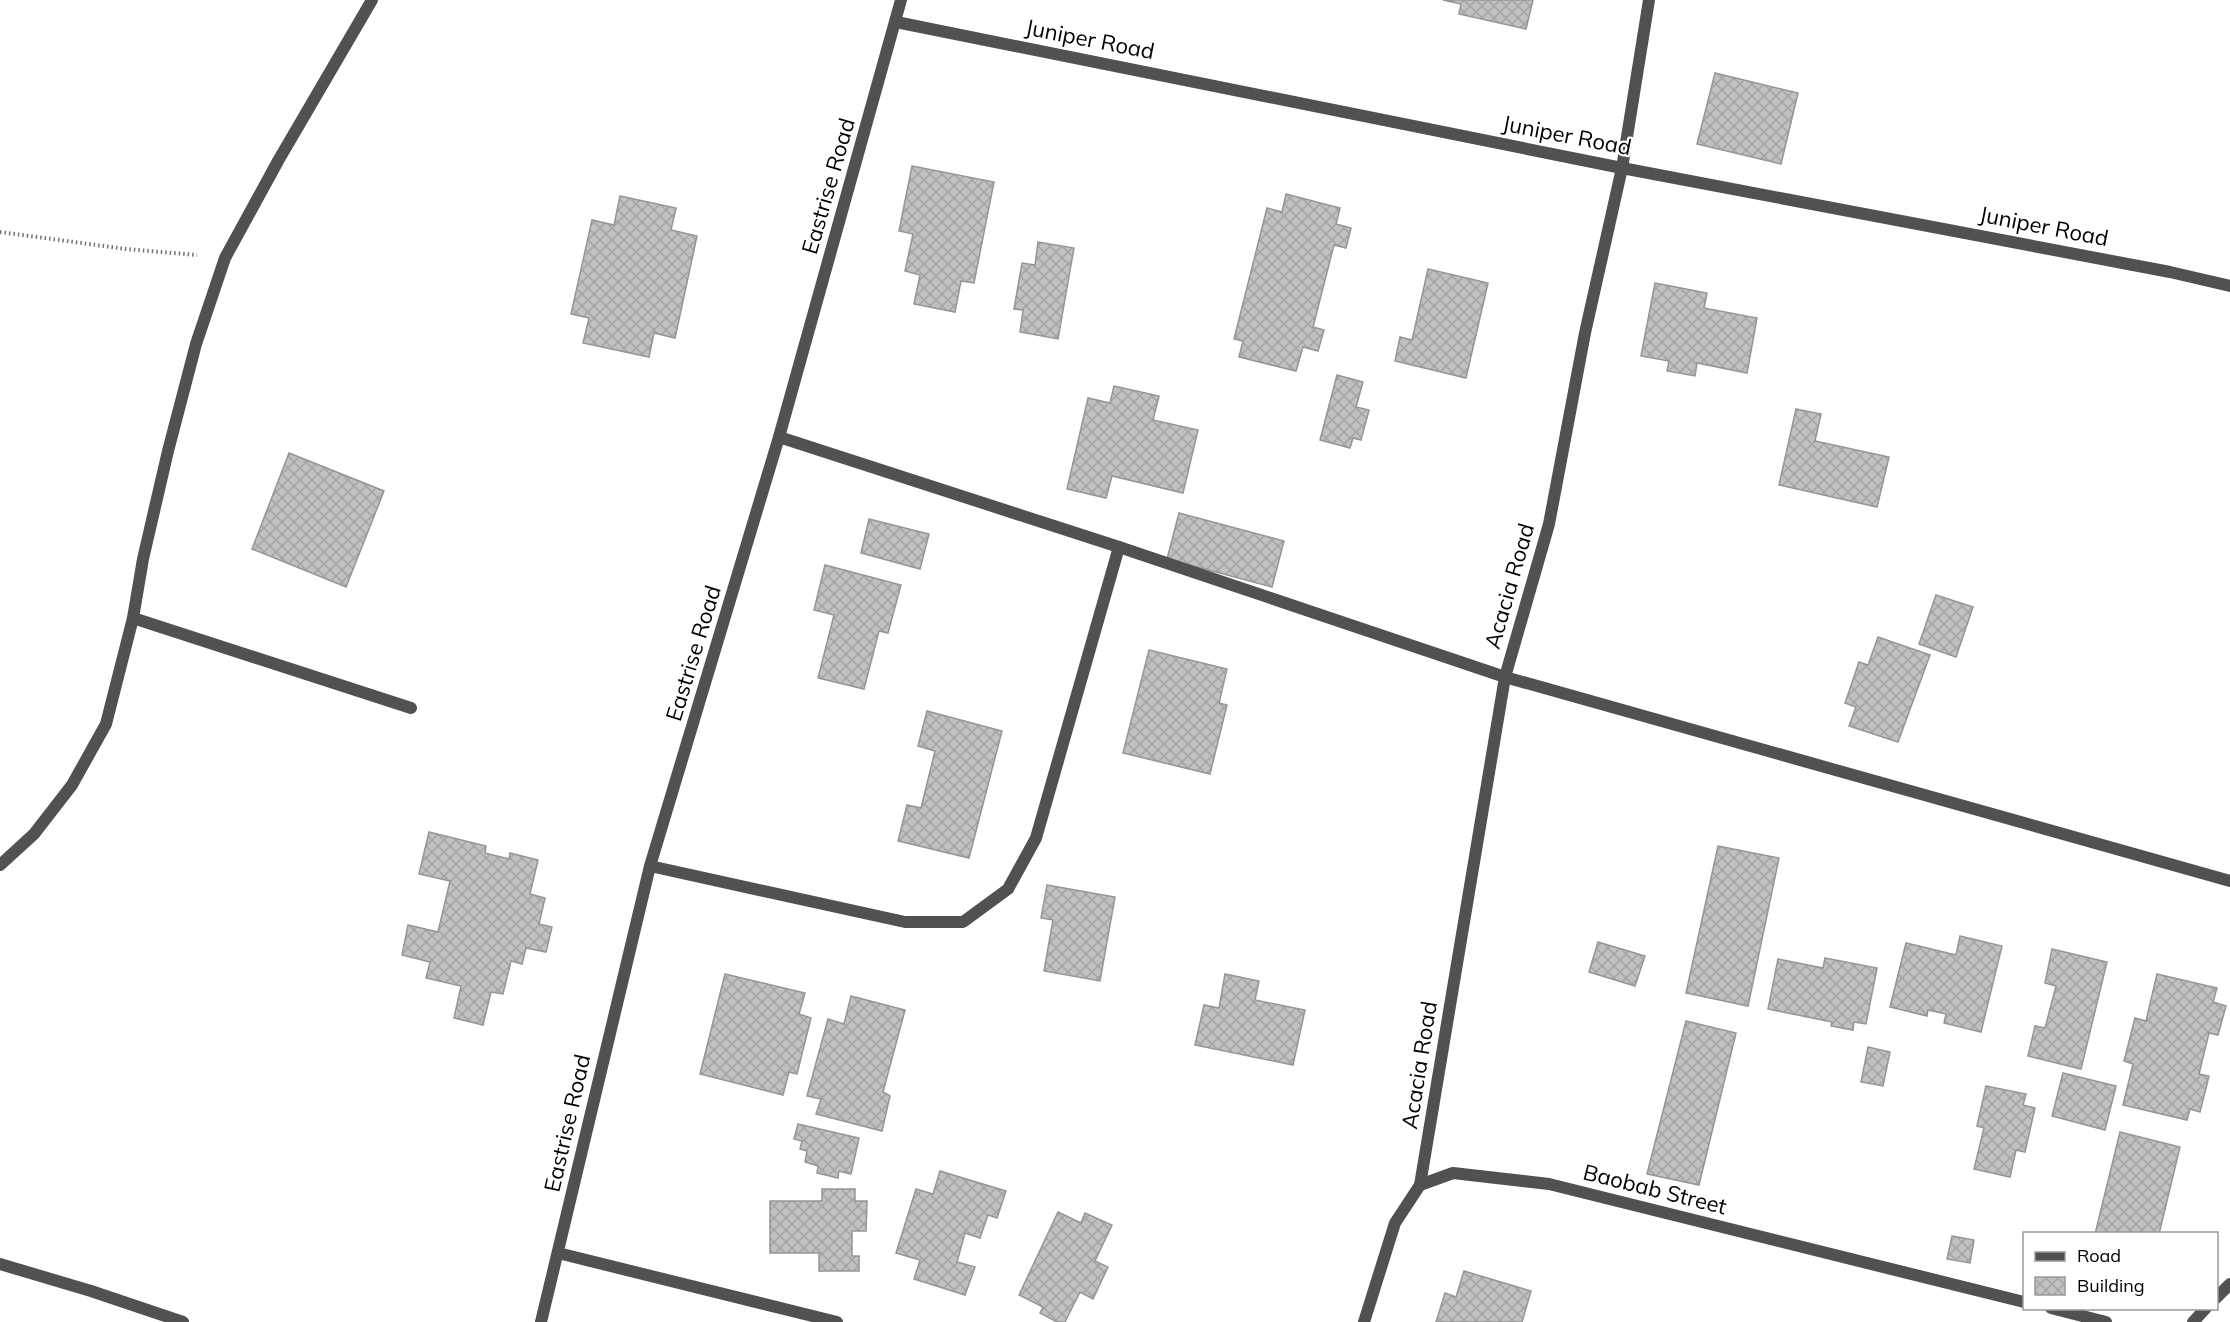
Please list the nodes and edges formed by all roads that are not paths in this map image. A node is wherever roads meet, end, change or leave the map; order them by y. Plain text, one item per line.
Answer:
1 (372, 0) edge
2 (901, 0) edge
3 (1649, 0) edge
4 (896, 22) junction
5 (1622, 168) junction
6 (2230, 286) edge
7 (779, 437) junction
8 (1119, 547) junction
9 (133, 618) junction
10 (1505, 677) junction
11 (411, 708) dead end
12 (0, 865) edge
13 (650, 866) junction
14 (2230, 881) edge
15 (1420, 1185) junction
16 (558, 1253) junction
17 (0, 1264) edge
18 (2230, 1284) edge
19 (2218, 1297) edge
20 (2023, 1302) edge
21 (2059, 1310) edge
22 (2204, 1310) edge
23 (183, 1322) edge
24 (541, 1322) edge
25 (837, 1322) edge
26 (1364, 1322) edge
27 (2106, 1322) edge
28 (2193, 1322) edge

1 - 9 street
2 - 4 street, Eastrise Road
3 - 5 street, Acacia Road
4 - 5 street, Juniper Road
4 - 7 street, Eastrise Road
5 - 6 street, Juniper Road
5 - 10 street, Acacia Road
7 - 8 street
7 - 13 street, Eastrise Road
8 - 10 street
8 - 13 street
9 - 11 street
9 - 12 street
10 - 14 street
10 - 15 street, Acacia Road
13 - 16 street, Eastrise Road
15 - 20 street, Baobab Street
15 - 26 street
16 - 24 street, Eastrise Road
16 - 25 street
17 - 23 street
18 - 19 street
21 - 27 street
22 - 28 street

